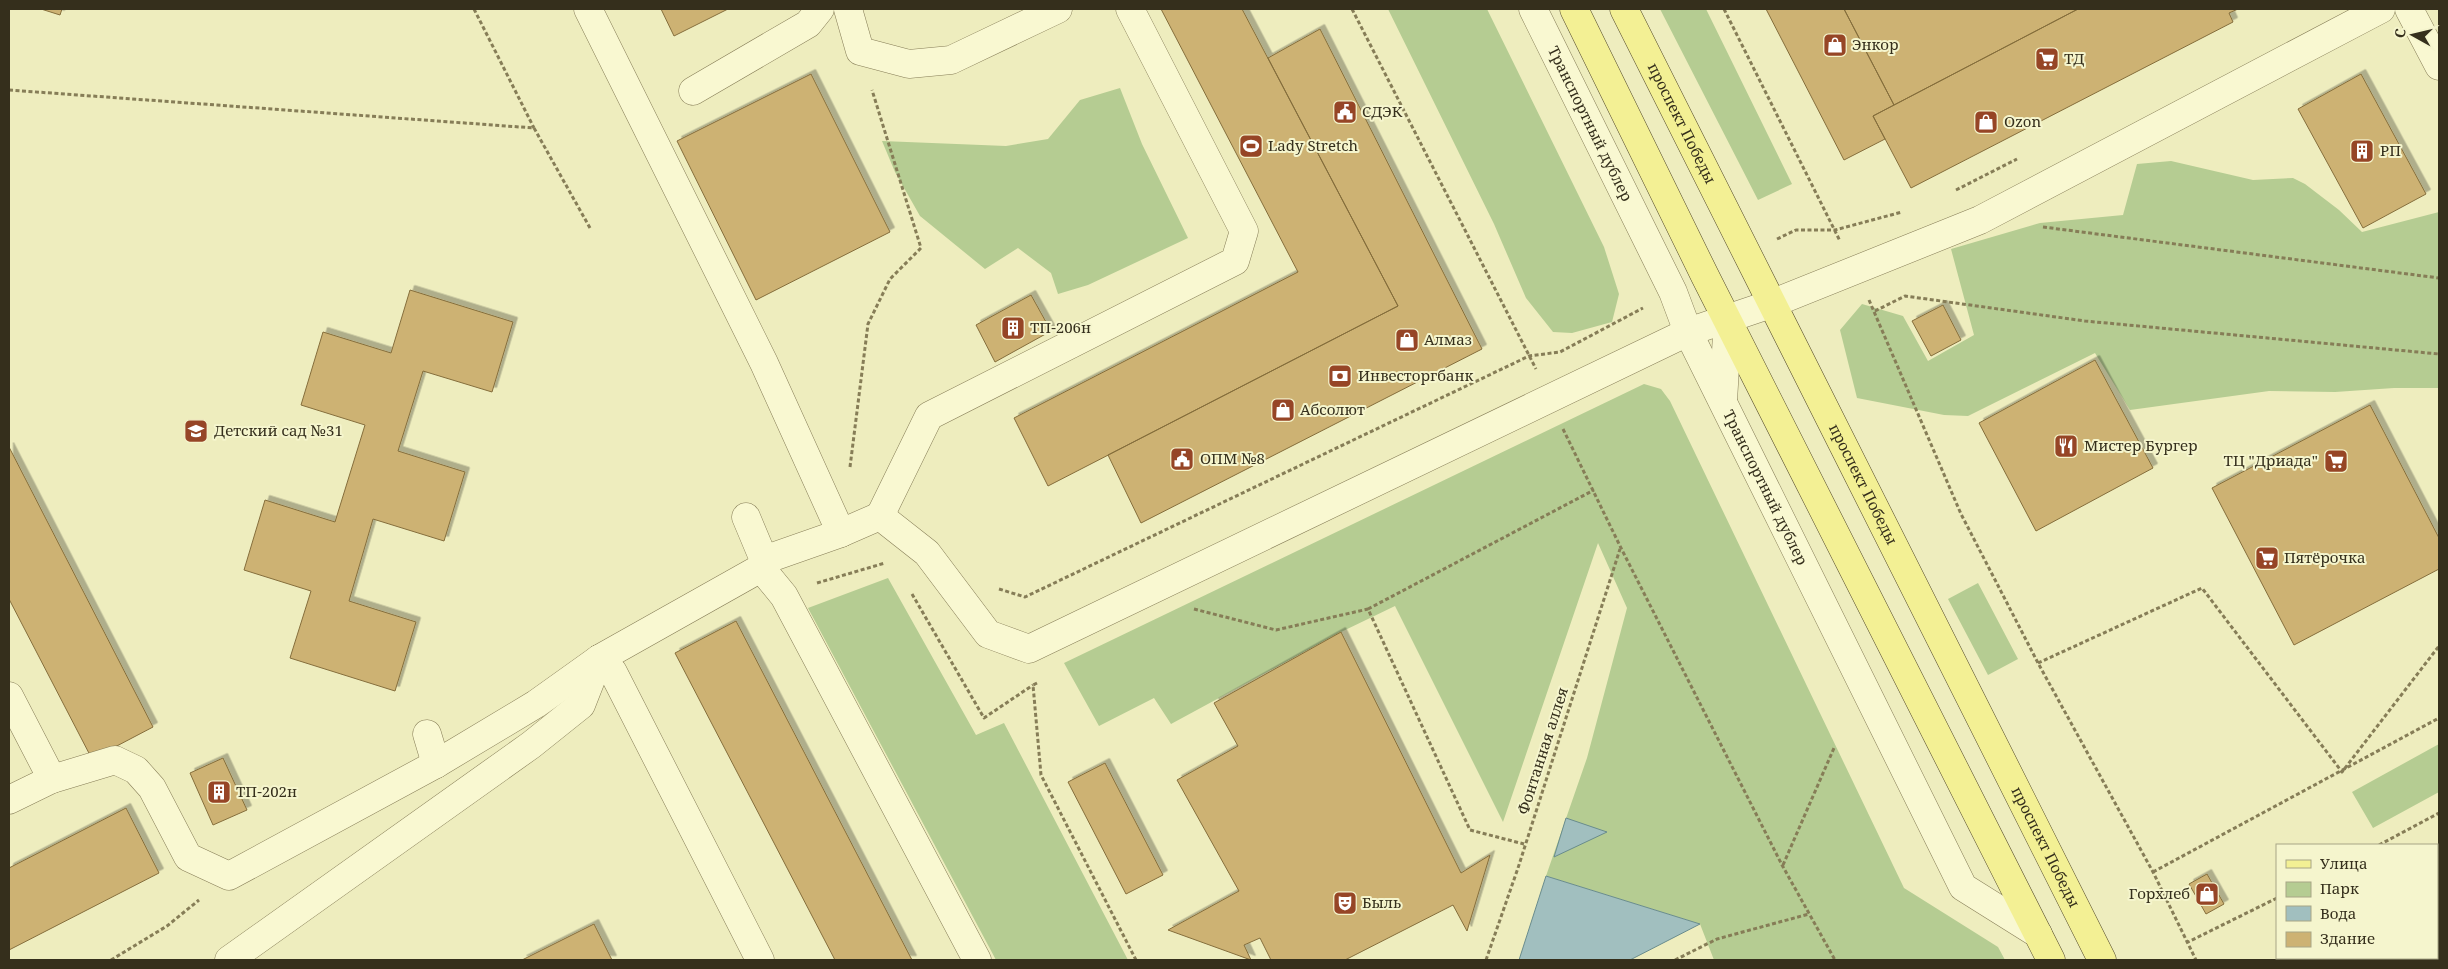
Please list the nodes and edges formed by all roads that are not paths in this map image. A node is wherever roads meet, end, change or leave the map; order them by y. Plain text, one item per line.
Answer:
1 (588, 9) edge
2 (820, 9) edge
3 (848, 9) edge
4 (1058, 9) edge
5 (1130, 9) edge
6 (1533, 9) edge
7 (1574, 9) edge
8 (1624, 9) edge
9 (2381, 9) edge
10 (2409, 9) edge
11 (2439, 66) edge
12 (693, 91) dead end
13 (1771, 304) junction
14 (1728, 318) junction
15 (1688, 332) junction
16 (1723, 402) junction
17 (880, 516) junction
18 (746, 517) dead end
19 (841, 533) junction
20 (762, 564) junction
21 (599, 659) junction
22 (9, 696) edge
23 (427, 734) dead end
24 (436, 764) junction
25 (52, 779) junction
26 (9, 800) edge
27 (2038, 934) junction
28 (229, 960) edge
29 (760, 960) edge
30 (977, 960) edge
31 (2051, 960) edge
32 (2102, 960) edge

1 - 19 lane
2 - 12 lane
3 - 4 lane
5 - 17 lane
6 - 15 lane, Транспортный дублер
7 - 14 main road
8 - 13 main road, проспект Победы
9 - 13 lane
10 - 11 lane
13 - 14 lane
13 - 32 main road, проспект Победы
14 - 15 lane
14 - 16 lane
14 - 27 main road
15 - 16 lane, Транспортный дублер
15 - 17 lane
16 - 27 lane, Транспортный дублер
17 - 19 lane
18 - 20 lane
19 - 20 lane
20 - 21 lane
20 - 30 lane
21 - 24 lane
21 - 28 lane
21 - 29 lane
22 - 25 lane
23 - 24 lane
24 - 25 lane
25 - 26 lane
27 - 31 main road

